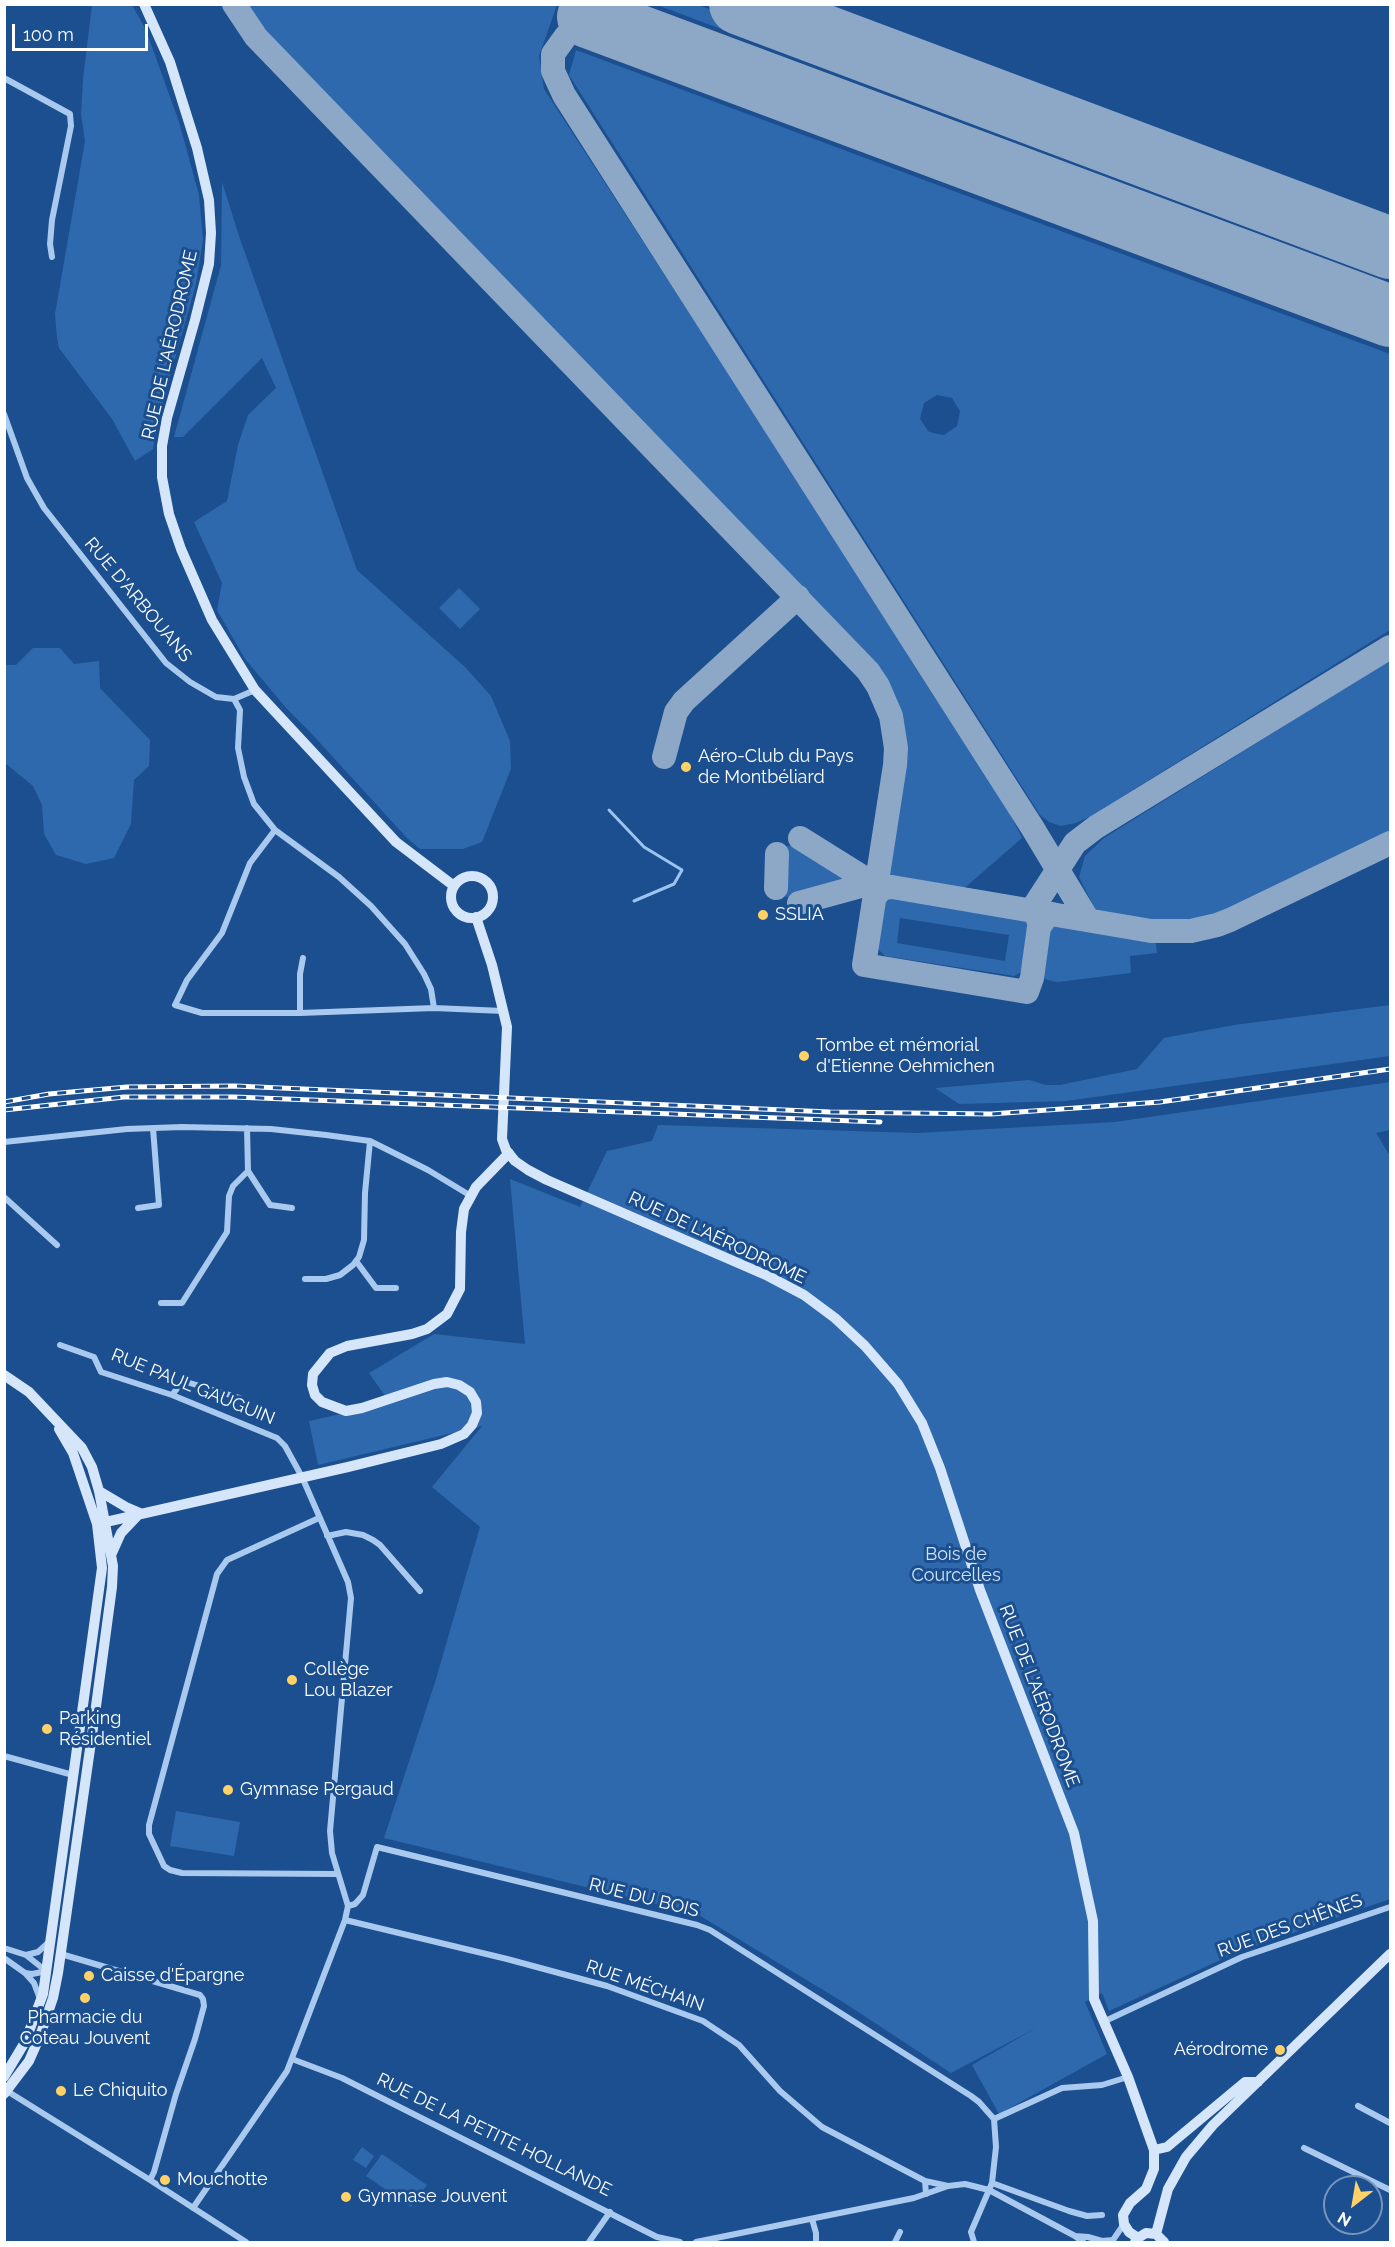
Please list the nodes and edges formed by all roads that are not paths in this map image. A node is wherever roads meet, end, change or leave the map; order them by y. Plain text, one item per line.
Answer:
1 (144, 4) edge
2 (4, 78) edge
3 (52, 257) dead end
4 (4, 414) edge
5 (7, 429) edge
6 (255, 690) junction
7 (234, 699) junction
8 (275, 830) junction
9 (454, 886) junction
10 (476, 917) junction
11 (303, 958) dead end
12 (434, 1008) junction
13 (504, 1011) junction
14 (300, 1013) junction
15 (153, 1128) junction
16 (247, 1128) junction
17 (370, 1141) junction
18 (4, 1142) edge
19 (509, 1153) junction
20 (248, 1171) junction
21 (471, 1196) junction
22 (4, 1197) edge
23 (138, 1208) dead end
24 (292, 1208) dead end
25 (57, 1245) dead end
26 (356, 1261) junction
27 (305, 1279) dead end
28 (396, 1288) dead end
29 (161, 1303) dead end
30 (60, 1345) dead end
31 (4, 1376) edge
32 (172, 1395) junction
33 (240, 1398) dead end
34 (49, 1412) junction
35 (302, 1477) junction
36 (99, 1491) junction
37 (140, 1513) junction
38 (320, 1518) junction
39 (102, 1522) junction
40 (327, 1536) junction
41 (111, 1556) junction
42 (420, 1591) dead end
43 (4, 1756) edge
44 (73, 1775) junction
45 (337, 1875) junction
46 (348, 1906) junction
47 (1390, 1907) edge
48 (345, 1920) junction
49 (51, 1939) junction
50 (4, 1948) edge
51 (61, 1954) junction
52 (1390, 1954) edge
53 (26, 1956) junction
54 (4, 1958) edge
55 (52, 1972) junction
56 (24, 1973) junction
57 (41, 2002) junction
58 (1103, 2022) junction
59 (292, 2059) junction
60 (7, 2074) edge
61 (1128, 2077) junction
62 (1258, 2082) junction
63 (6, 2092) edge
64 (1358, 2106) dead end
65 (994, 2119) junction
66 (1390, 2123) edge
67 (1304, 2148) dead end
68 (1154, 2150) junction
69 (150, 2180) junction
70 (925, 2181) junction
71 (992, 2183) junction
72 (948, 2186) junction
73 (989, 2190) junction
74 (1390, 2190) edge
75 (926, 2194) junction
76 (193, 2208) junction
77 (610, 2212) junction
78 (1102, 2215) dead end
79 (812, 2219) junction
80 (1124, 2224) junction
81 (900, 2232) dead end
82 (1075, 2236) junction
83 (1160, 2238) edge
84 (1136, 2240) edge
85 (246, 2242) edge
86 (589, 2242) edge
87 (680, 2242) edge
88 (696, 2242) edge
89 (816, 2242) edge
90 (895, 2242) edge
91 (974, 2242) edge
92 (1083, 2242) edge

1 - 6 street, RUE DE L'AÉRODROME
2 - 3 street
4 - 5 street, RUE D'ARBOUANS
5 - 7 street, RUE D'ARBOUANS
6 - 7 street
6 - 9 street, RUE DE L'AÉRODROME
7 - 8 street
8 - 12 street
8 - 14 street
9 - 10 street
9 - 10 street
10 - 13 street
11 - 14 street
12 - 13 street
12 - 14 street
13 - 19 street
15 - 16 street
15 - 18 street
15 - 23 street
16 - 17 street
16 - 20 street
17 - 21 street
17 - 26 street
19 - 21 street
19 - 58 street, RUE DE L'AÉRODROME
20 - 24 street
20 - 29 street
21 - 35 street
22 - 25 street
26 - 27 street
26 - 28 street
30 - 32 street, RUE PAUL GAUGUIN
31 - 34 street
32 - 33 street
32 - 35 street, RUE PAUL GAUGUIN
34 - 36 street
34 - 39 street
35 - 37 street
35 - 38 street
36 - 37 street
36 - 39 street
37 - 39 street
37 - 41 street
38 - 40 street
38 - 45 street
39 - 41 street
39 - 44 street
40 - 42 street
40 - 45 street
41 - 51 street
43 - 44 street
44 - 49 street
45 - 46 street
46 - 48 street
46 - 65 street, RUE DU BOIS
47 - 58 street, RUE DES CHÊNES
48 - 59 street
48 - 70 street, RUE MÉCHAIN
49 - 53 street
49 - 55 street
50 - 53 street
51 - 55 street
51 - 69 street
52 - 62 street
53 - 55 street
54 - 56 street
55 - 56 street
55 - 57 street
55 - 63 street
56 - 57 street
57 - 60 street
58 - 61 street, RUE DE L'AÉRODROME
59 - 76 street
59 - 77 street, RUE DE LA PETITE HOLLANDE
60 - 63 street
61 - 65 street
61 - 68 street, RUE DE L'AÉRODROME
62 - 68 street
62 - 83 street
63 - 69 street
64 - 66 street
65 - 71 street
67 - 74 street
68 - 80 street, RUE DE L'AÉRODROME
69 - 76 street
70 - 72 street, RUE MÉCHAIN
70 - 75 street
71 - 73 street
71 - 78 street
72 - 73 street
72 - 75 street
73 - 82 street
73 - 91 street
75 - 79 street
76 - 85 street
77 - 86 street
77 - 87 street, RUE DE LA PETITE HOLLANDE
79 - 88 street
79 - 89 street
80 - 82 street
80 - 84 street
81 - 90 street
82 - 92 street
83 - 84 street

